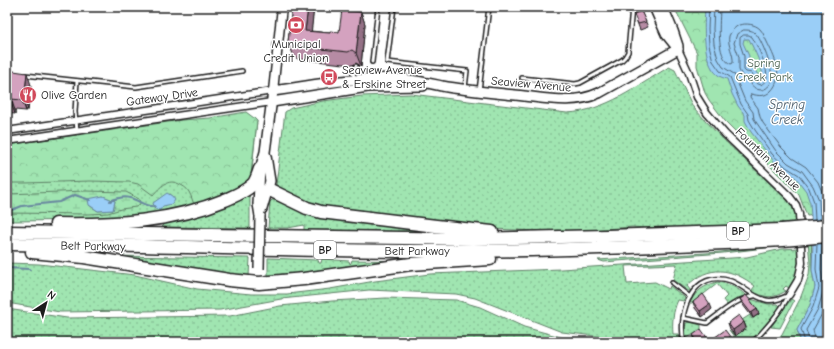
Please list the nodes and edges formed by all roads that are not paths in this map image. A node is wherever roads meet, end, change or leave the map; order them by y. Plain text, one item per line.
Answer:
1 (282, 7) edge
2 (378, 7) edge
3 (394, 7) edge
4 (489, 7) edge
5 (632, 7) edge
6 (654, 7) edge
7 (663, 7) edge
8 (678, 49) junction
9 (372, 62) dead end
10 (352, 65) dead end
11 (356, 66) dead end
12 (353, 69) junction
13 (242, 71) dead end
14 (19, 75) edge
15 (522, 78) dead end
16 (354, 79) junction
17 (77, 81) junction
18 (442, 86) junction
19 (465, 90) junction
20 (273, 91) junction
21 (479, 91) junction
22 (272, 102) junction
23 (76, 120) junction
24 (78, 130) junction
25 (7, 131) edge
26 (7, 141) edge
27 (265, 152) junction
28 (260, 169) junction
29 (268, 189) junction
30 (260, 216) junction
31 (7, 224) edge
32 (827, 226) edge
33 (7, 232) edge
34 (783, 235) junction
35 (827, 236) edge
36 (539, 238) junction
37 (7, 246) edge
38 (644, 248) junction
39 (258, 283) junction
40 (672, 283) dead end
41 (789, 295) junction
42 (754, 296) junction
43 (690, 297) junction
44 (683, 318) junction
45 (684, 342) edge
46 (753, 342) edge

1 - 20 street
2 - 9 lane
3 - 19 lane
4 - 21 lane
5 - 15 lane
6 - 8 main road, Fountain Avenue
7 - 8 main road, Fountain Avenue
8 - 21 main road, Seaview Avenue
8 - 41 street, Fountain Avenue
10 - 12 lane
11 - 12 lane
12 - 16 lane
13 - 17 lane
14 - 17 lane
16 - 18 main road, Seaview Avenue
16 - 20 main road, Seaview Avenue
17 - 23 lane
18 - 19 main road, Seaview Avenue
18 - 22 main road, Seaview Avenue
19 - 21 main road, Seaview Avenue
20 - 22 main road
20 - 23 street, Gateway Drive
22 - 24 street, Gateway Drive
22 - 27 main road
23 - 24 lane
23 - 25 street, Gateway Drive
24 - 26 street, Gateway Drive
27 - 28 main road
27 - 29 main road
28 - 30 main road
28 - 31 highway
29 - 30 main road
29 - 36 highway
30 - 39 main road, bridge
32 - 34 highway, Belt Parkway / BP, bridge
33 - 36 highway, Belt Parkway / BP
34 - 35 highway, Belt Parkway / BP, bridge
34 - 36 highway, Belt Parkway / BP
34 - 38 highway, Belt Parkway / BP
37 - 38 highway, Belt Parkway / BP
37 - 39 highway
38 - 39 highway
40 - 43 lane
41 - 42 lane
41 - 46 lane
42 - 43 lane
42 - 44 lane
43 - 44 lane
44 - 45 lane

